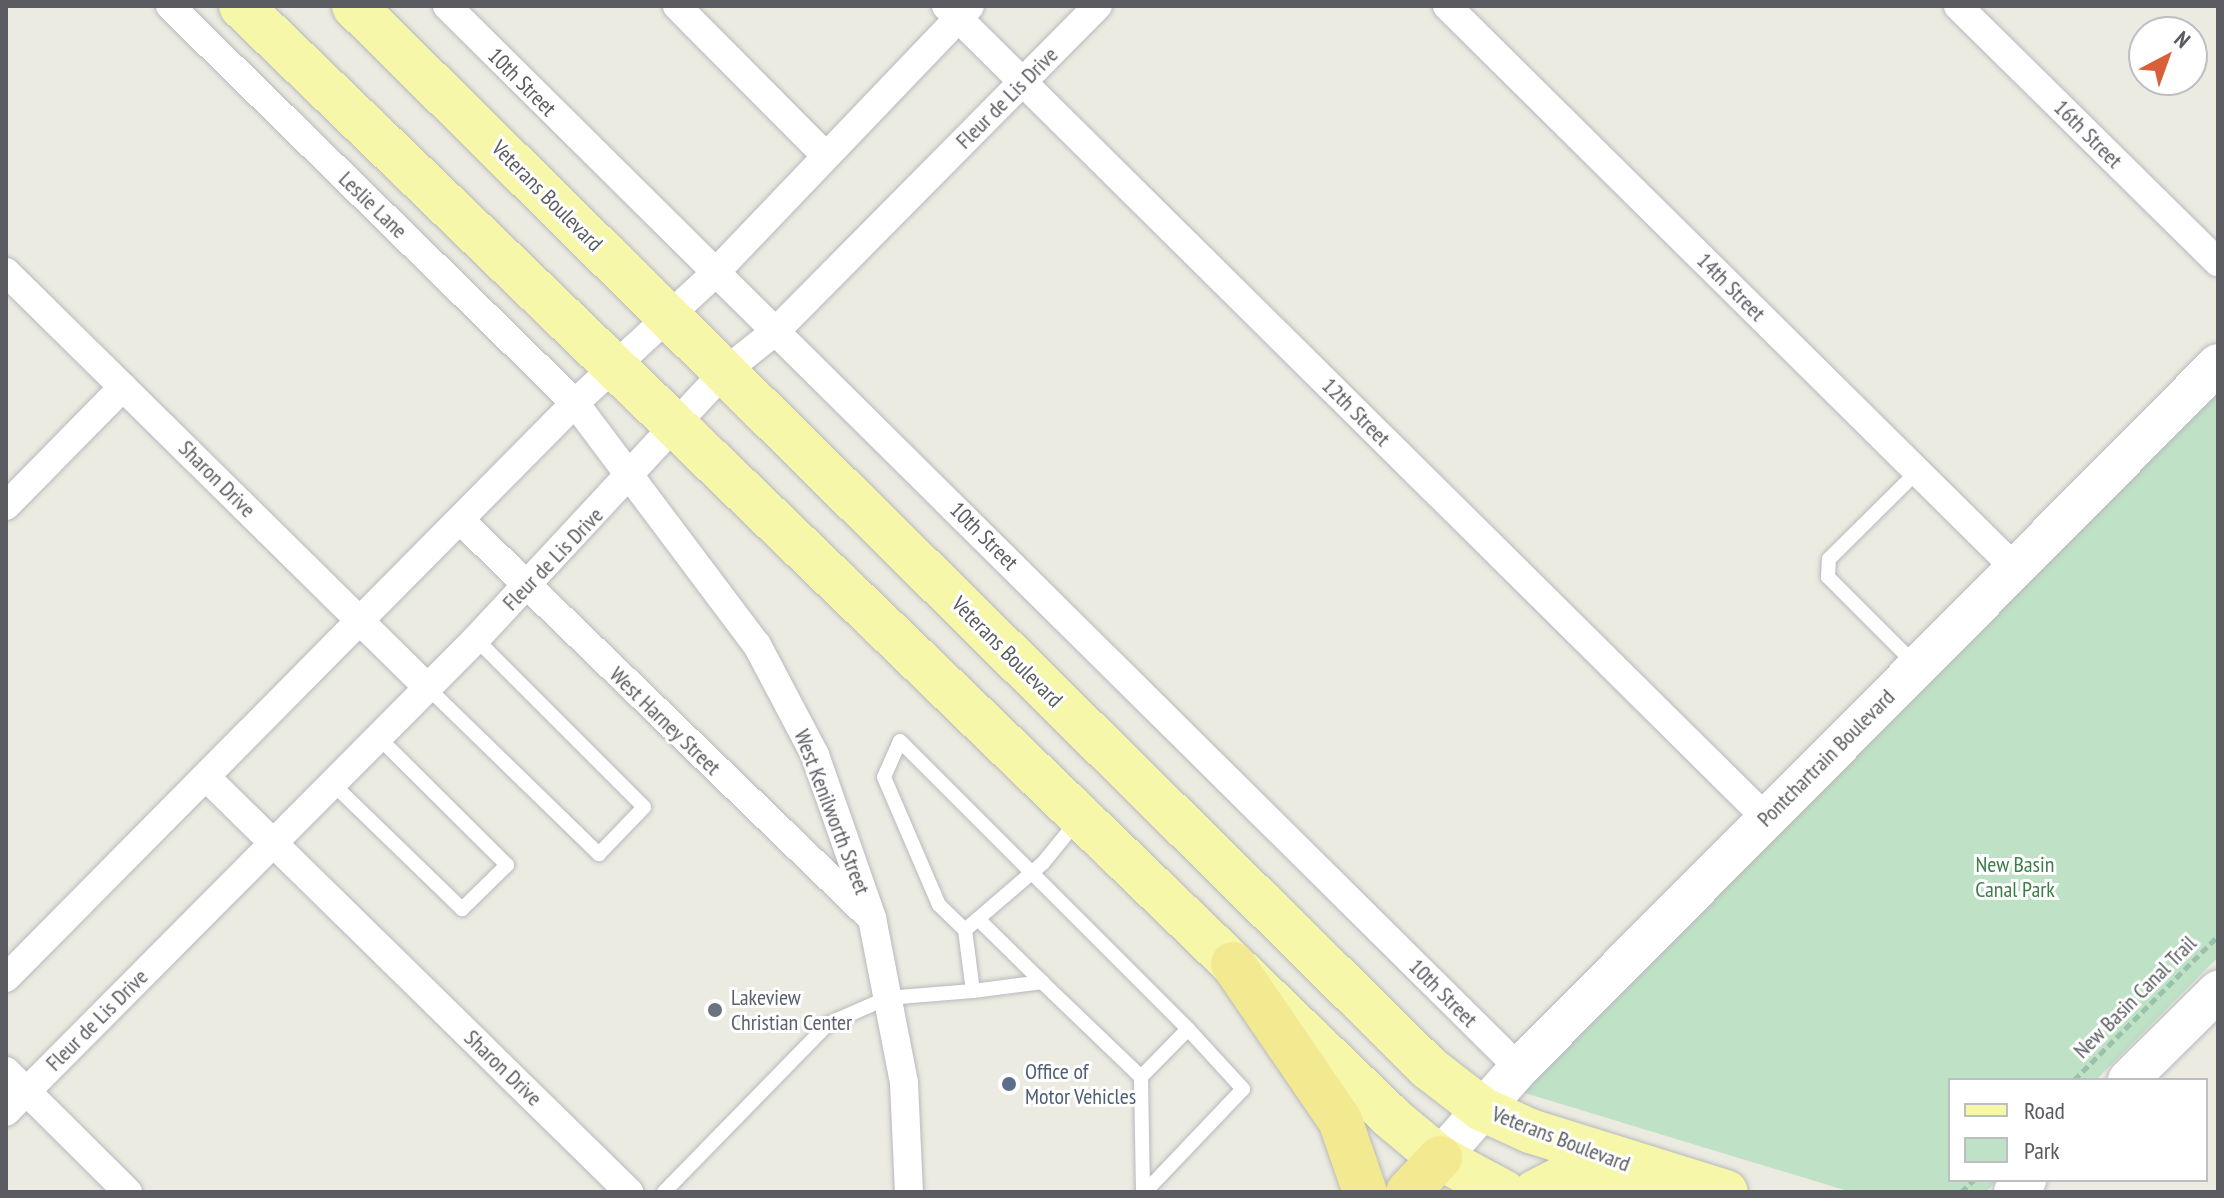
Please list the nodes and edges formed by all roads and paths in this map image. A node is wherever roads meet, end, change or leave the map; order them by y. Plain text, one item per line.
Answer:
1 (170, 6) edge
2 (241, 6) edge
3 (354, 6) edge
4 (447, 6) edge
5 (677, 6) edge
6 (1098, 6) edge
7 (1447, 6) edge
8 (1958, 6) edge
9 (958, 10) edge
10 (1023, 81) junction
11 (825, 155) junction
12 (2218, 262) edge
13 (6, 272) edge
14 (712, 276) junction
15 (670, 317) junction
16 (777, 330) junction
17 (2218, 364) edge
18 (616, 367) junction
19 (724, 372) junction
20 (123, 387) junction
21 (575, 403) junction
22 (676, 426) junction
23 (1918, 471) junction
24 (633, 475) junction
25 (6, 506) edge
26 (461, 521) junction
27 (2015, 568) junction
28 (525, 587) junction
29 (360, 621) junction
30 (476, 639) junction
31 (1917, 667) junction
32 (427, 687) junction
33 (378, 737) junction
34 (1127, 771) junction
35 (206, 777) junction
36 (333, 784) junction
37 (1080, 818) junction
38 (1766, 818) junction
39 (274, 844) junction
40 (1034, 871) junction
41 (872, 918) junction
42 (978, 919) junction
43 (965, 930) junction
44 (2218, 936) edge
45 (1233, 964) junction
46 (6, 978) edge
47 (1042, 982) junction
48 (973, 991) junction
49 (2218, 991) edge
50 (887, 998) junction
51 (1188, 1029) junction
52 (1519, 1068) junction
53 (6, 1071) edge
54 (1141, 1077) junction
55 (2076, 1078) edge
56 (2130, 1078) edge
57 (26, 1091) junction
58 (1482, 1109) junction
59 (6, 1112) edge
60 (1440, 1158) junction
61 (128, 1192) edge
62 (629, 1192) edge
63 (664, 1192) edge
64 (909, 1192) edge
65 (1144, 1192) edge
66 (1365, 1192) edge
67 (1408, 1192) edge
68 (1504, 1192) edge
69 (1535, 1192) edge
70 (1637, 1192) edge
71 (1726, 1192) edge

1 - 21 street, Leslie Lane
2 - 18 main road
3 - 15 main road, Veterans Boulevard
4 - 14 street, 10th Street
5 - 11 street
6 - 10 street, Fleur de Lis Drive
7 - 23 street, 14th Street
8 - 12 street, 16th Street
9 - 10 street, 12th Street
9 - 11 street
10 - 16 street, Fleur de Lis Drive
10 - 38 street, 12th Street
11 - 14 street
13 - 20 street, Sharon Drive
14 - 15 street
14 - 16 street, 10th Street
15 - 18 street
15 - 19 main road, Veterans Boulevard
16 - 19 street, Fleur de Lis Drive
16 - 52 street, 10th Street
17 - 27 main road, Pontchartrain Boulevard
18 - 21 street
18 - 22 main road
19 - 22 street, Fleur de Lis Drive
19 - 34 main road, Veterans Boulevard
20 - 25 street
20 - 29 street, Sharon Drive
21 - 24 street, West Kenilworth Street
21 - 26 street
22 - 24 street, Fleur de Lis Drive
22 - 37 main road
23 - 27 street, 14th Street
23 - 31 lane
24 - 28 street, Fleur de Lis Drive
24 - 41 street, West Kenilworth Street
26 - 28 street, West Harney Street
26 - 29 street
27 - 31 main road, Pontchartrain Boulevard
28 - 30 street, Fleur de Lis Drive
28 - 41 street, West Harney Street
29 - 32 street, Sharon Drive
29 - 35 street
30 - 32 street, Fleur de Lis Drive
30 - 32 lane
31 - 38 main road, Pontchartrain Boulevard
32 - 33 street, Fleur de Lis Drive
33 - 36 street, Fleur de Lis Drive
33 - 36 lane
34 - 37 main road
34 - 58 main road, Veterans Boulevard
35 - 39 street, Sharon Drive
35 - 46 street
36 - 39 street, Fleur de Lis Drive
37 - 40 lane
37 - 45 main road
38 - 52 main road, Pontchartrain Boulevard
39 - 57 street, Fleur de Lis Drive
39 - 62 street, Sharon Drive
40 - 42 lane
40 - 43 lane
40 - 51 lane
41 - 50 street, West Kenilworth Street
42 - 43 lane
42 - 47 lane
43 - 48 lane
44 - 55 path, New Basin Canal Trail
45 - 60 main road
45 - 66 highway
47 - 48 lane
47 - 54 lane
48 - 50 lane
49 - 56 main road
50 - 63 lane
50 - 64 street, West Kenilworth Street
51 - 54 lane
51 - 65 lane
52 - 58 main road, Pontchartrain Boulevard
53 - 57 street
54 - 65 lane
57 - 59 street, Fleur de Lis Drive
57 - 61 street
58 - 60 main road, Pontchartrain Boulevard
58 - 71 main road, Veterans Boulevard
60 - 67 highway
60 - 68 main road
69 - 70 main road

